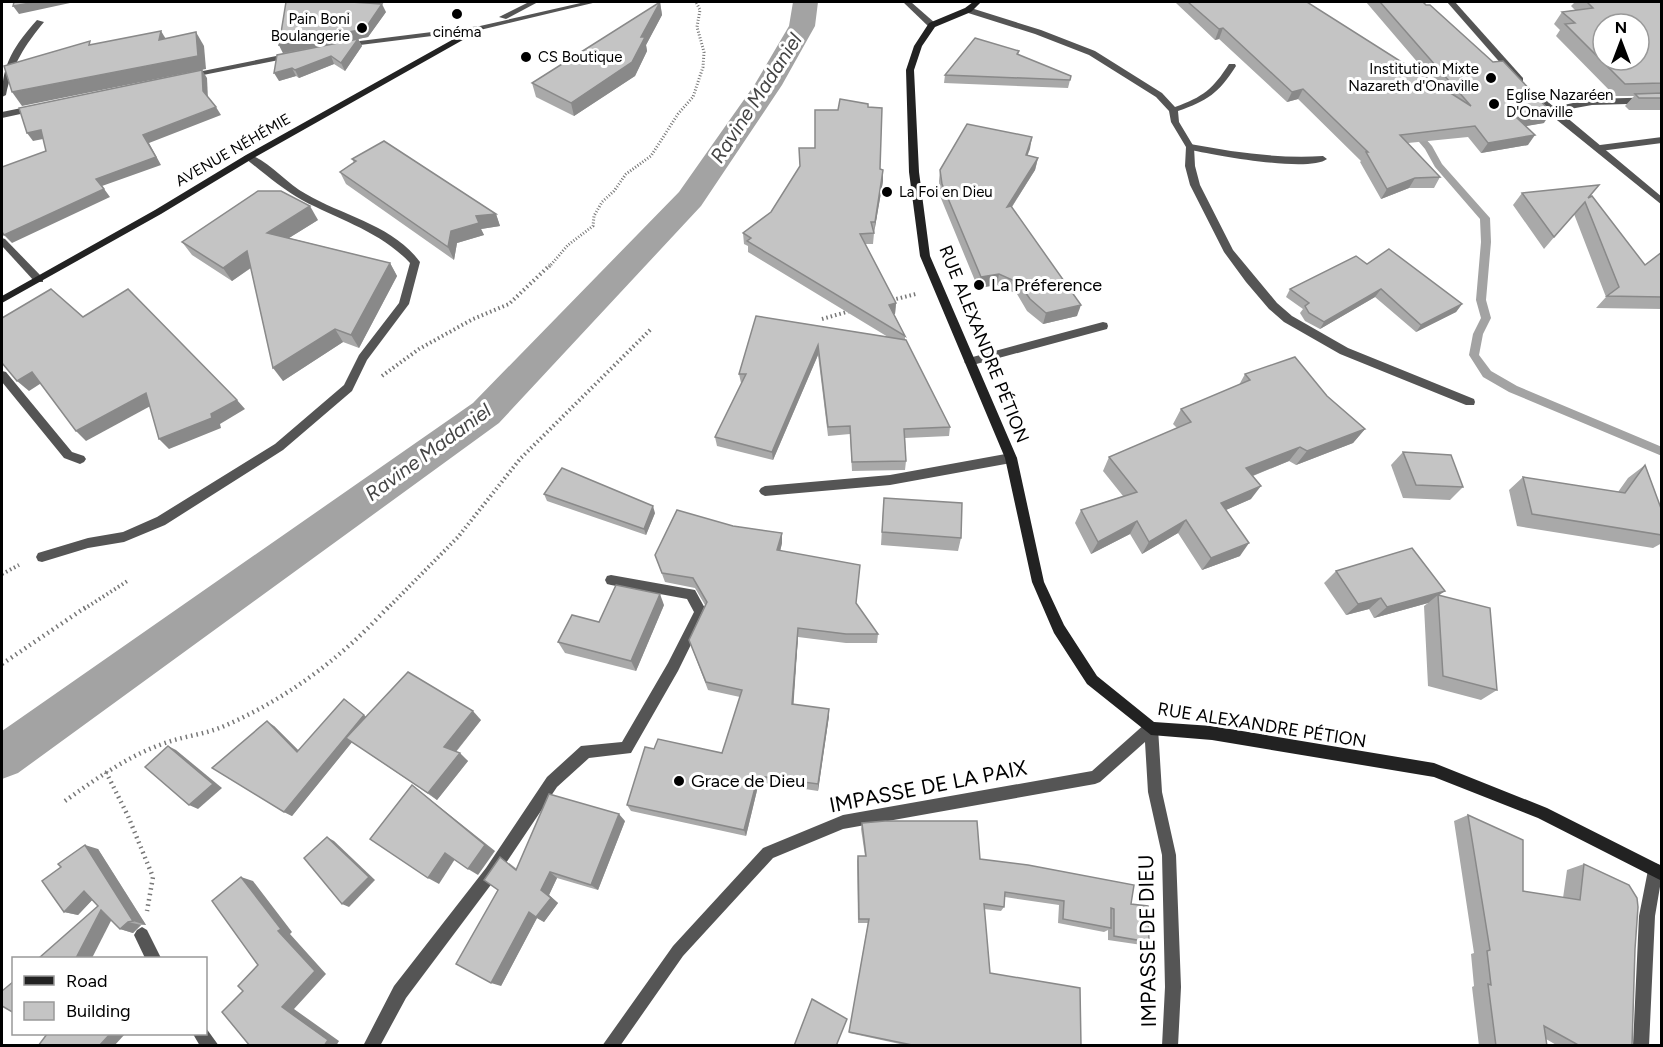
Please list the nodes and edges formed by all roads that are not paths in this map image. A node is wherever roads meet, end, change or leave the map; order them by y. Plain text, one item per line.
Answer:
1 (534, 2) edge
2 (593, 2) edge
3 (907, 2) edge
4 (1451, 2) edge
5 (972, 6) edge
6 (40, 22) dead end
7 (932, 25) junction
8 (480, 28) junction
9 (333, 47) edge
10 (300, 54) edge
11 (1232, 66) dead end
12 (177, 78) edge
13 (2, 95) edge
14 (1662, 100) edge
15 (45, 106) edge
16 (1173, 110) junction
17 (1550, 110) junction
18 (2, 115) edge
19 (1662, 140) edge
20 (1190, 147) junction
21 (1600, 148) junction
22 (249, 157) junction
23 (1323, 159) dead end
24 (1662, 202) edge
25 (2, 240) edge
26 (39, 280) junction
27 (2, 300) edge
28 (1103, 326) dead end
29 (969, 362) junction
30 (2, 375) edge
31 (1470, 402) dead end
32 (1011, 458) junction
33 (80, 459) dead end
34 (765, 491) dead end
35 (42, 557) dead end
36 (611, 580) dead end
37 (1151, 728) junction
38 (1658, 872) edge
39 (142, 935) road end
40 (153, 957) edge
41 (371, 1046) edge
42 (610, 1046) edge
43 (1170, 1046) edge
44 (1641, 1046) edge

1 - 8 street
2 - 8 street
3 - 7 street
4 - 17 street
5 - 7 street
5 - 16 street
6 - 13 street
7 - 29 street, RUE ALEXANDRE PÉTION
8 - 9 street
8 - 22 street, AVENUE NÉHÉMIE
10 - 12 street
11 - 16 street
14 - 17 street
15 - 18 street
16 - 20 street
17 - 21 street
19 - 21 street
20 - 23 street
20 - 31 street
21 - 24 street
22 - 26 street, AVENUE NÉHÉMIE
22 - 35 street
25 - 26 street
26 - 27 street, AVENUE NÉHÉMIE
28 - 29 street
29 - 32 street, RUE ALEXANDRE PÉTION
30 - 33 street
32 - 34 street
32 - 37 street, RUE ALEXANDRE PÉTION
36 - 41 street
37 - 38 street, RUE ALEXANDRE PÉTION
37 - 42 street, IMPASSE DE LA PAIX
37 - 43 street, IMPASSE DE DIEU
38 - 44 street
39 - 40 street

